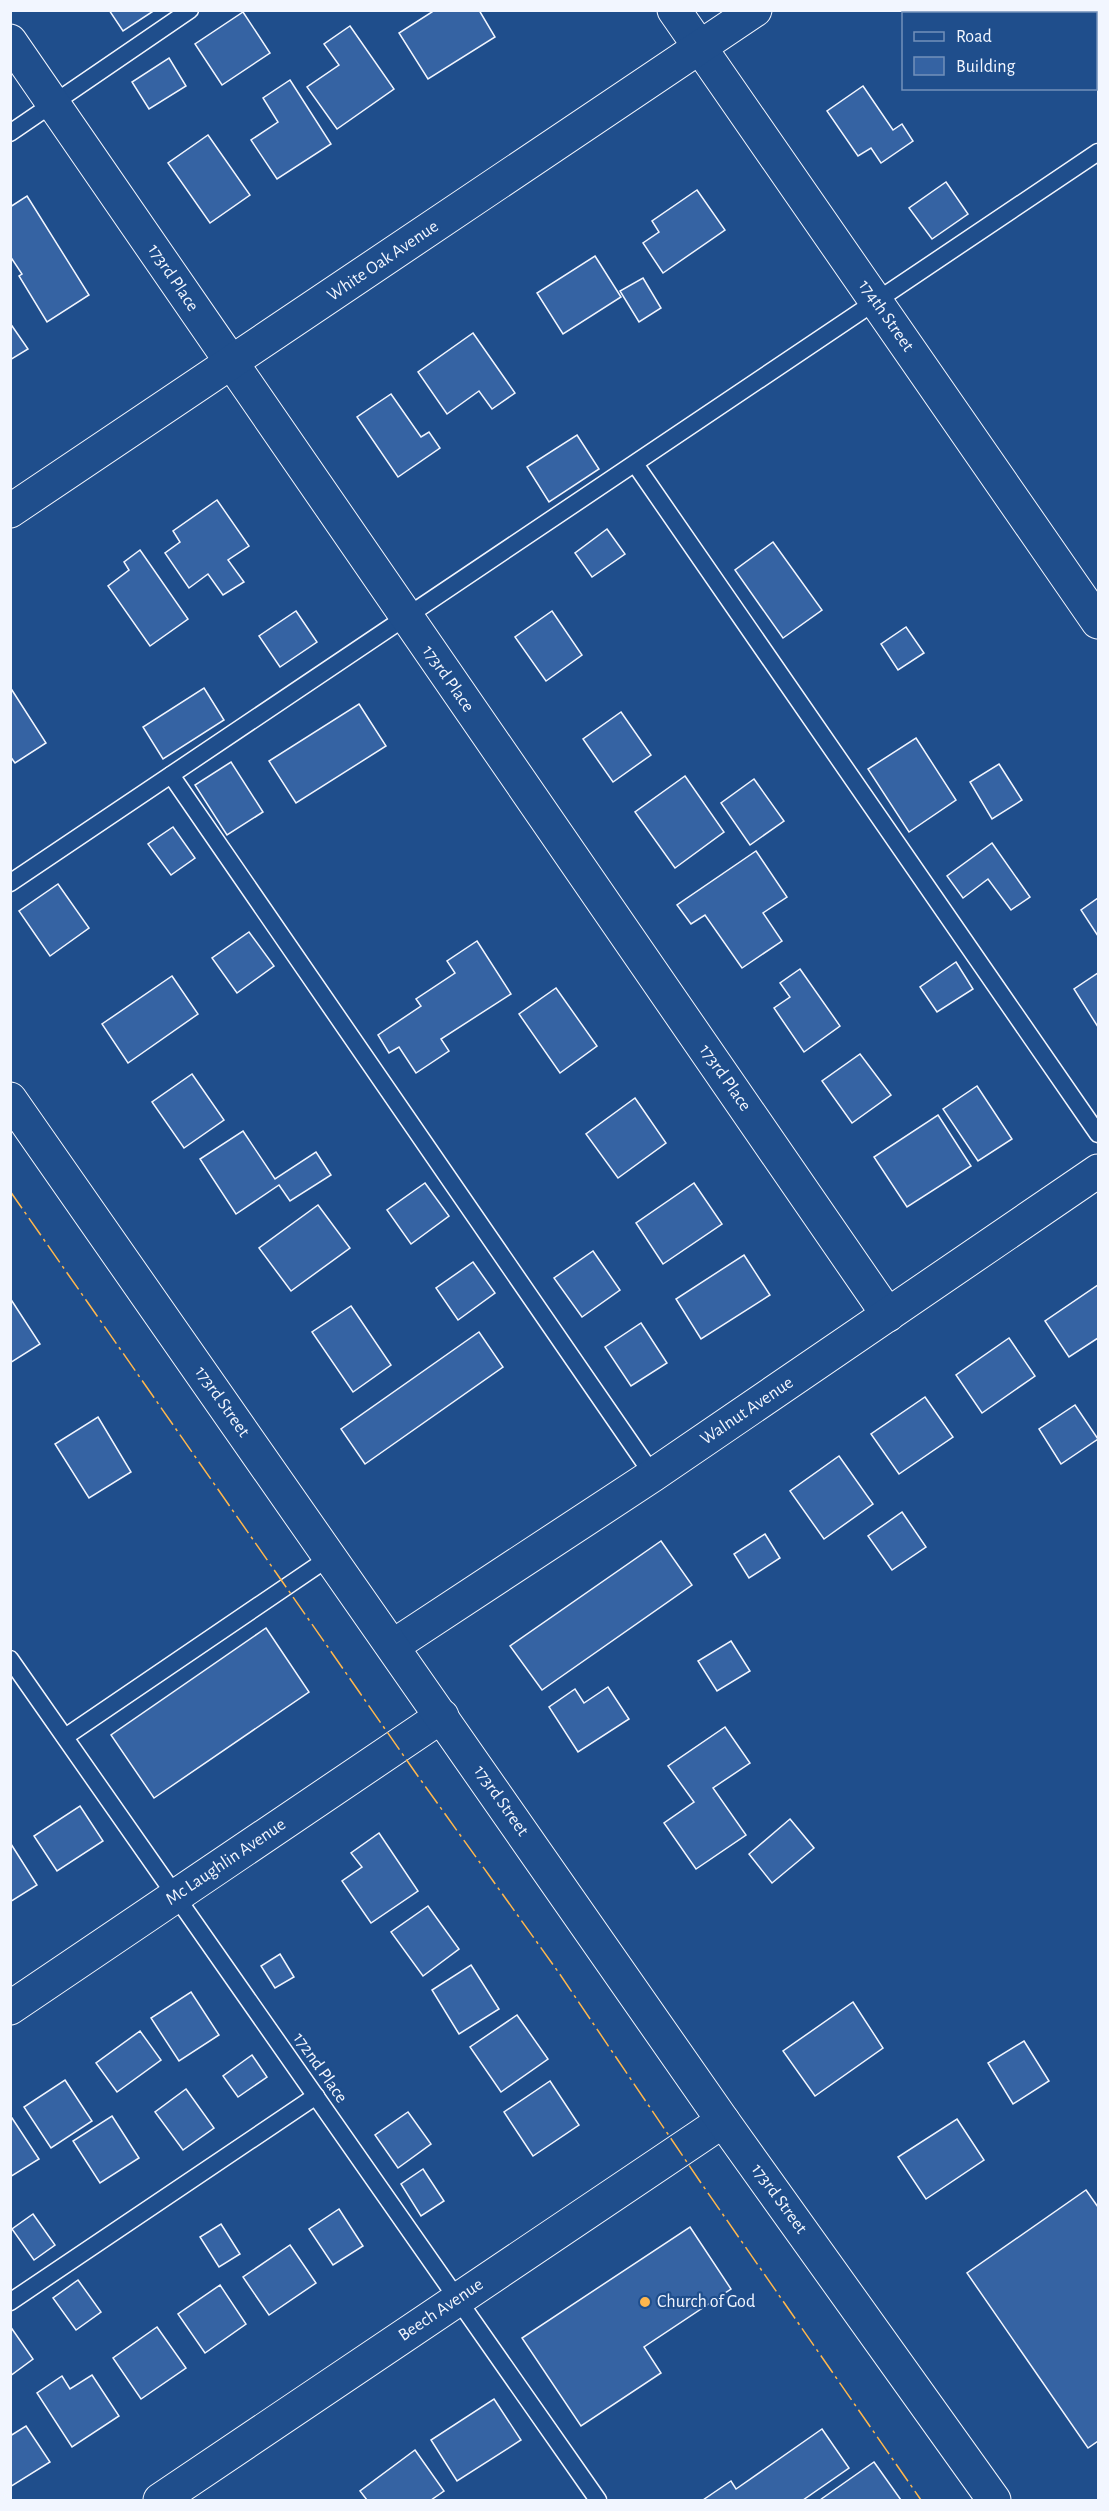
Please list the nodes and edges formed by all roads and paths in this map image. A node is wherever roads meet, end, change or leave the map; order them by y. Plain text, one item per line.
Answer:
1 (190, 10) edge
2 (674, 10) edge
3 (755, 10) edge
4 (10, 41) edge
5 (699, 48) junction
6 (53, 104) junction
7 (10, 133) edge
8 (1098, 152) edge
9 (876, 302) junction
10 (230, 363) junction
11 (635, 464) junction
12 (10, 511) edge
13 (406, 617) junction
14 (1098, 622) edge
15 (171, 775) junction
16 (10, 883) edge
17 (10, 1099) edge
18 (1098, 1134) edge
19 (1098, 1171) edge
20 (888, 1314) junction
21 (653, 1475) junction
22 (330, 1557) junction
23 (393, 1646) junction
24 (10, 1659) edge
25 (442, 1716) junction
26 (65, 1737) junction
27 (175, 1896) junction
28 (10, 2008) edge
29 (316, 2096) junction
30 (723, 2121) junction
31 (458, 2298) junction
32 (10, 2302) edge
33 (160, 2500) edge
34 (598, 2500) edge
35 (994, 2500) edge

1 - 6 lane
2 - 5 street, 174th Street
3 - 5 street, White Oak Avenue
4 - 6 street, 173rd Place
5 - 9 street, 174th Street
5 - 10 street, White Oak Avenue
6 - 7 lane
6 - 10 street, 173rd Place
8 - 9 lane
9 - 11 lane
9 - 14 street, 174th Street
10 - 12 street, White Oak Avenue
10 - 13 street, 173rd Place
11 - 13 lane
11 - 18 lane
13 - 15 lane
13 - 20 street, 173rd Place
15 - 16 lane
15 - 21 lane
17 - 22 street, 173rd Street
19 - 20 street, Walnut Avenue
20 - 21 street, Walnut Avenue
21 - 23 street, Walnut Avenue
22 - 23 street, 173rd Street
22 - 26 lane
23 - 25 street, 173rd Street
24 - 26 lane, 172nd Place
25 - 27 street, Mc Laughlin Avenue
25 - 30 street, 173rd Street
26 - 27 lane, 172nd Place
27 - 28 street, Mc Laughlin Avenue
27 - 29 lane, 172nd Place
29 - 31 lane, 172nd Place
29 - 32 lane
30 - 31 street, Beech Avenue
30 - 35 street, 173rd Street
31 - 33 street, Beech Avenue
31 - 34 lane, 172nd Place

